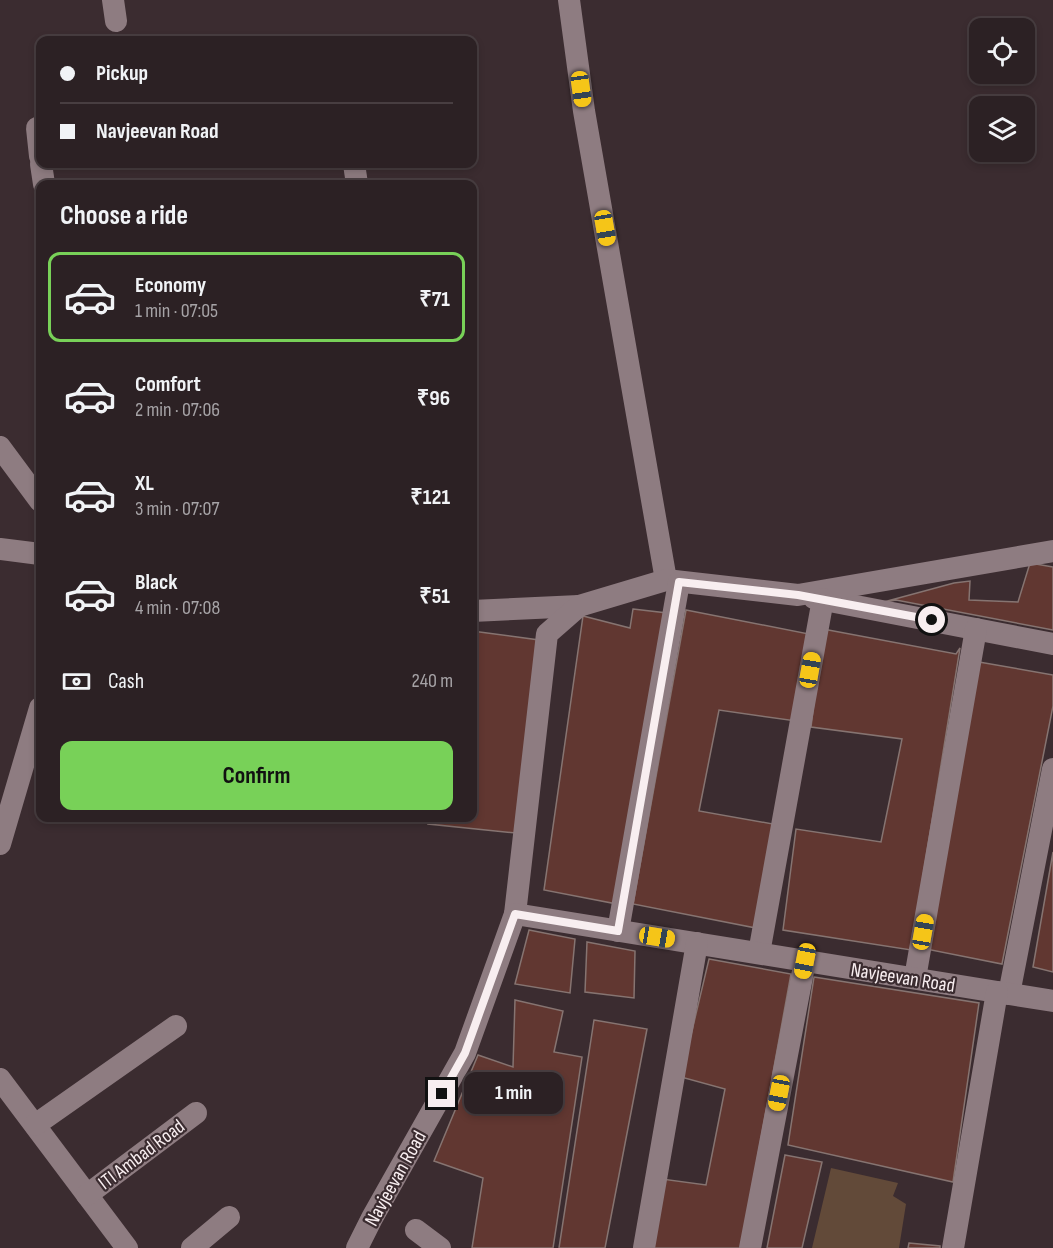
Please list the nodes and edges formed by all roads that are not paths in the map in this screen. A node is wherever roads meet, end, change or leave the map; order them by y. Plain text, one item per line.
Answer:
1 (569, 0) edge
2 (0, 447) edge
3 (36, 496) edge
4 (0, 549) edge
5 (1053, 551) edge
6 (36, 554) edge
7 (672, 581) junction
8 (798, 595) junction
9 (823, 599) junction
10 (579, 606) junction
11 (477, 611) edge
12 (976, 629) junction
13 (1053, 644) edge
14 (36, 722) edge
15 (1053, 769) edge
16 (0, 844) edge
17 (515, 914) junction
18 (618, 931) junction
19 (697, 943) junction
20 (759, 953) junction
21 (805, 961) junction
22 (915, 978) junction
23 (1003, 993) junction
24 (1053, 1001) edge
25 (176, 1026) dead end
26 (0, 1079) edge
27 (196, 1113) dead end
28 (35, 1125) junction
29 (87, 1195) junction
30 (229, 1217) dead end
31 (416, 1230) dead end
32 (127, 1248) edge
33 (192, 1248) edge
34 (357, 1248) edge
35 (440, 1248) edge
36 (644, 1248) edge
37 (750, 1248) edge
38 (953, 1248) edge

1 - 7 street
2 - 3 street
4 - 6 street
5 - 8 street
7 - 8 street
7 - 10 street
7 - 18 street
8 - 9 street
9 - 12 street
9 - 20 street
10 - 11 street
10 - 17 street
12 - 13 street
12 - 22 street
14 - 16 street
15 - 23 street
17 - 18 street, Navjeevan Road
17 - 34 street, Navjeevan Road
18 - 19 street, Navjeevan Road
19 - 20 street, Navjeevan Road
19 - 36 street
20 - 21 street, Navjeevan Road
21 - 22 street, Navjeevan Road
21 - 37 street
22 - 23 street, Navjeevan Road
23 - 24 street, Navjeevan Road
23 - 38 street
25 - 28 street
26 - 28 street
27 - 29 street, ITI Ambad Road
28 - 29 street
29 - 32 street
30 - 33 street
31 - 35 street

